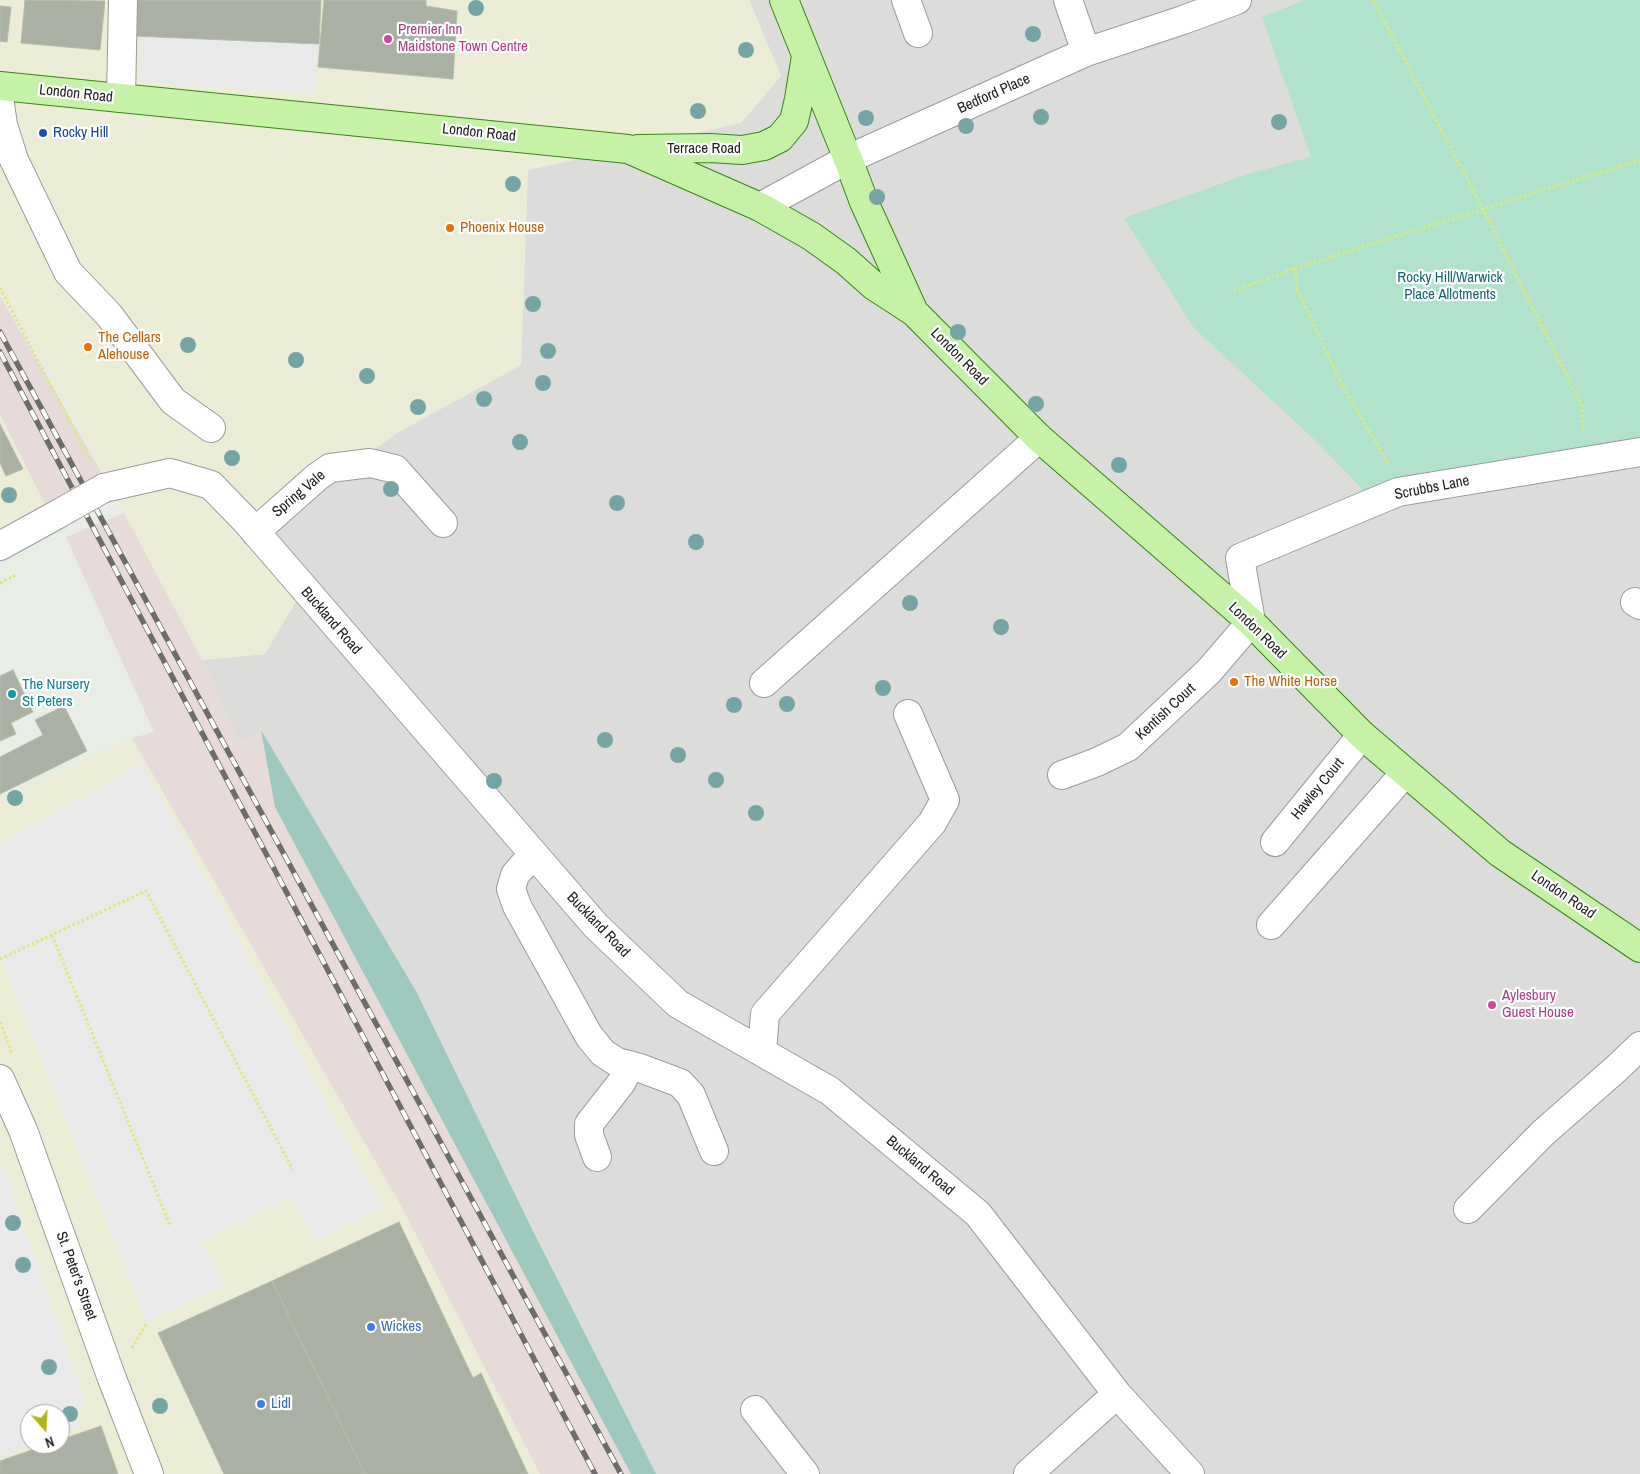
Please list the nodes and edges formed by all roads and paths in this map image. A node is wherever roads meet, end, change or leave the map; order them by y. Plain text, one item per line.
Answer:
1 (123, 0) edge
2 (784, 0) edge
3 (906, 0) edge
4 (1068, 0) edge
5 (1237, 0) edge
6 (1373, 0) edge
7 (918, 34) dead end
8 (1086, 52) junction
9 (806, 54) junction
10 (0, 86) edge
11 (121, 98) junction
12 (0, 104) edge
13 (628, 149) junction
14 (848, 159) junction
15 (1640, 160) edge
16 (760, 207) junction
17 (1483, 209) junction
18 (1295, 268) junction
19 (0, 288) edge
20 (1234, 291) dead end
21 (914, 312) junction
22 (211, 428) dead end
23 (1577, 434) dead end
24 (1039, 438) junction
25 (1640, 452) edge
26 (1389, 466) dead end
27 (104, 488) junction
28 (443, 523) dead end
29 (255, 532) junction
30 (0, 546) edge
31 (1251, 622) junction
32 (764, 683) dead end
33 (908, 714) dead end
34 (1362, 735) junction
35 (1405, 773) junction
36 (1062, 775) dead end
37 (1275, 842) dead end
38 (533, 854) junction
39 (1271, 925) dead end
40 (52, 935) junction
41 (1640, 948) edge
42 (0, 959) edge
43 (1640, 1046) edge
44 (762, 1052) junction
45 (630, 1065) junction
46 (0, 1080) edge
47 (714, 1151) dead end
48 (596, 1157) dead end
49 (293, 1170) dead end
50 (1468, 1209) dead end
51 (170, 1225) dead end
52 (147, 1323) dead end
53 (128, 1356) dead end
54 (1117, 1394) junction
55 (755, 1410) dead end
56 (150, 1474) edge
57 (805, 1474) edge
58 (1028, 1474) edge
59 (1190, 1474) edge

1 - 11 street
2 - 9 main road
3 - 7 street
4 - 8 street
5 - 8 street, Bedford Place
6 - 17 path
8 - 14 street, Bedford Place
9 - 13 main road, Terrace Road
9 - 14 main road, London Road
10 - 11 main road, London Road
11 - 13 main road, London Road
12 - 22 street
13 - 16 main road, London Road
14 - 16 street, Bedford Place
14 - 21 main road, London Road
15 - 17 path
16 - 21 main road, London Road
17 - 18 path
17 - 23 path
18 - 20 path
18 - 26 path
19 - 27 path
21 - 24 main road, London Road
24 - 31 main road, London Road
24 - 32 street
25 - 31 street, Scrubbs Lane
27 - 29 street, Buckland Road
27 - 30 street, Buckland Road, bridge
28 - 29 street, Spring Vale
29 - 38 street, Buckland Road
31 - 34 main road, London Road
31 - 36 street, Kentish Court
33 - 44 street
34 - 35 main road, London Road
34 - 37 street, Hawley Court
35 - 39 street
35 - 41 main road, London Road
38 - 44 street, Buckland Road
38 - 45 street
40 - 42 path
40 - 49 path
40 - 51 path
43 - 50 street
44 - 54 street, Buckland Road
45 - 47 street
45 - 48 street
46 - 56 street, St. Peter's Street
52 - 53 path
54 - 58 street
54 - 59 street, Buckland Road
55 - 57 street

